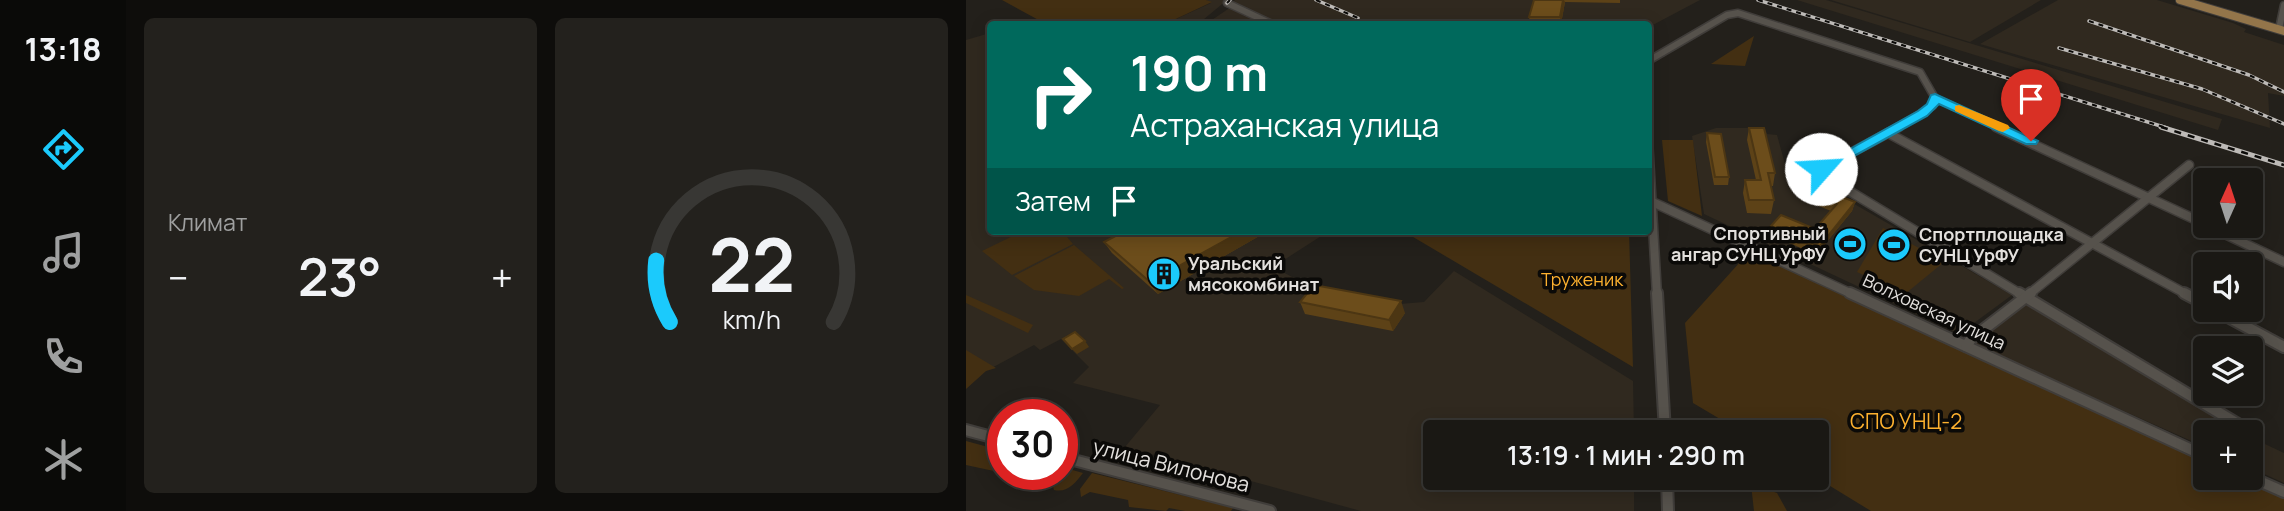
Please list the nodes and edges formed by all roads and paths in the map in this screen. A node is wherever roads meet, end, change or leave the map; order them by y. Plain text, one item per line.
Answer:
1 (2180, 0) edge
2 (1227, 3) dead end
3 (2284, 5) edge
4 (1266, 21) edge
5 (2281, 30) edge
6 (1652, 59) edge
7 (1935, 98) junction
8 (1888, 133) junction
9 (2189, 165) dead end
10 (2148, 197) junction
11 (1652, 202) edge
12 (2193, 218) edge
13 (1652, 232) edge
14 (2234, 238) edge
15 (2094, 244) junction
16 (2284, 262) edge
17 (2026, 296) junction
18 (2193, 298) edge
19 (2237, 322) edge
20 (1966, 346) junction
21 (2284, 347) edge
22 (1664, 420) edge
23 (2231, 420) edge
24 (966, 430) edge
25 (987, 436) edge
26 (2193, 450) edge
27 (1078, 461) edge
28 (2263, 483) edge
29 (1667, 490) edge
30 (2284, 492) edge
31 (1270, 511) edge
32 (1668, 511) edge

1 - 5 main road
2 - 4 street
3 - 5 street
6 - 7 street
7 - 8 street
7 - 10 street
8 - 15 street
8 - 17 street
9 - 10 street
10 - 12 street
10 - 15 street
11 - 20 street, Волховская улица
13 - 22 street
14 - 16 street
15 - 17 street
15 - 18 street
17 - 20 street
17 - 23 street
19 - 21 street
20 - 26 street, Волховская улица
24 - 25 street
27 - 31 street, улица Вилонова
28 - 30 street
29 - 32 street

